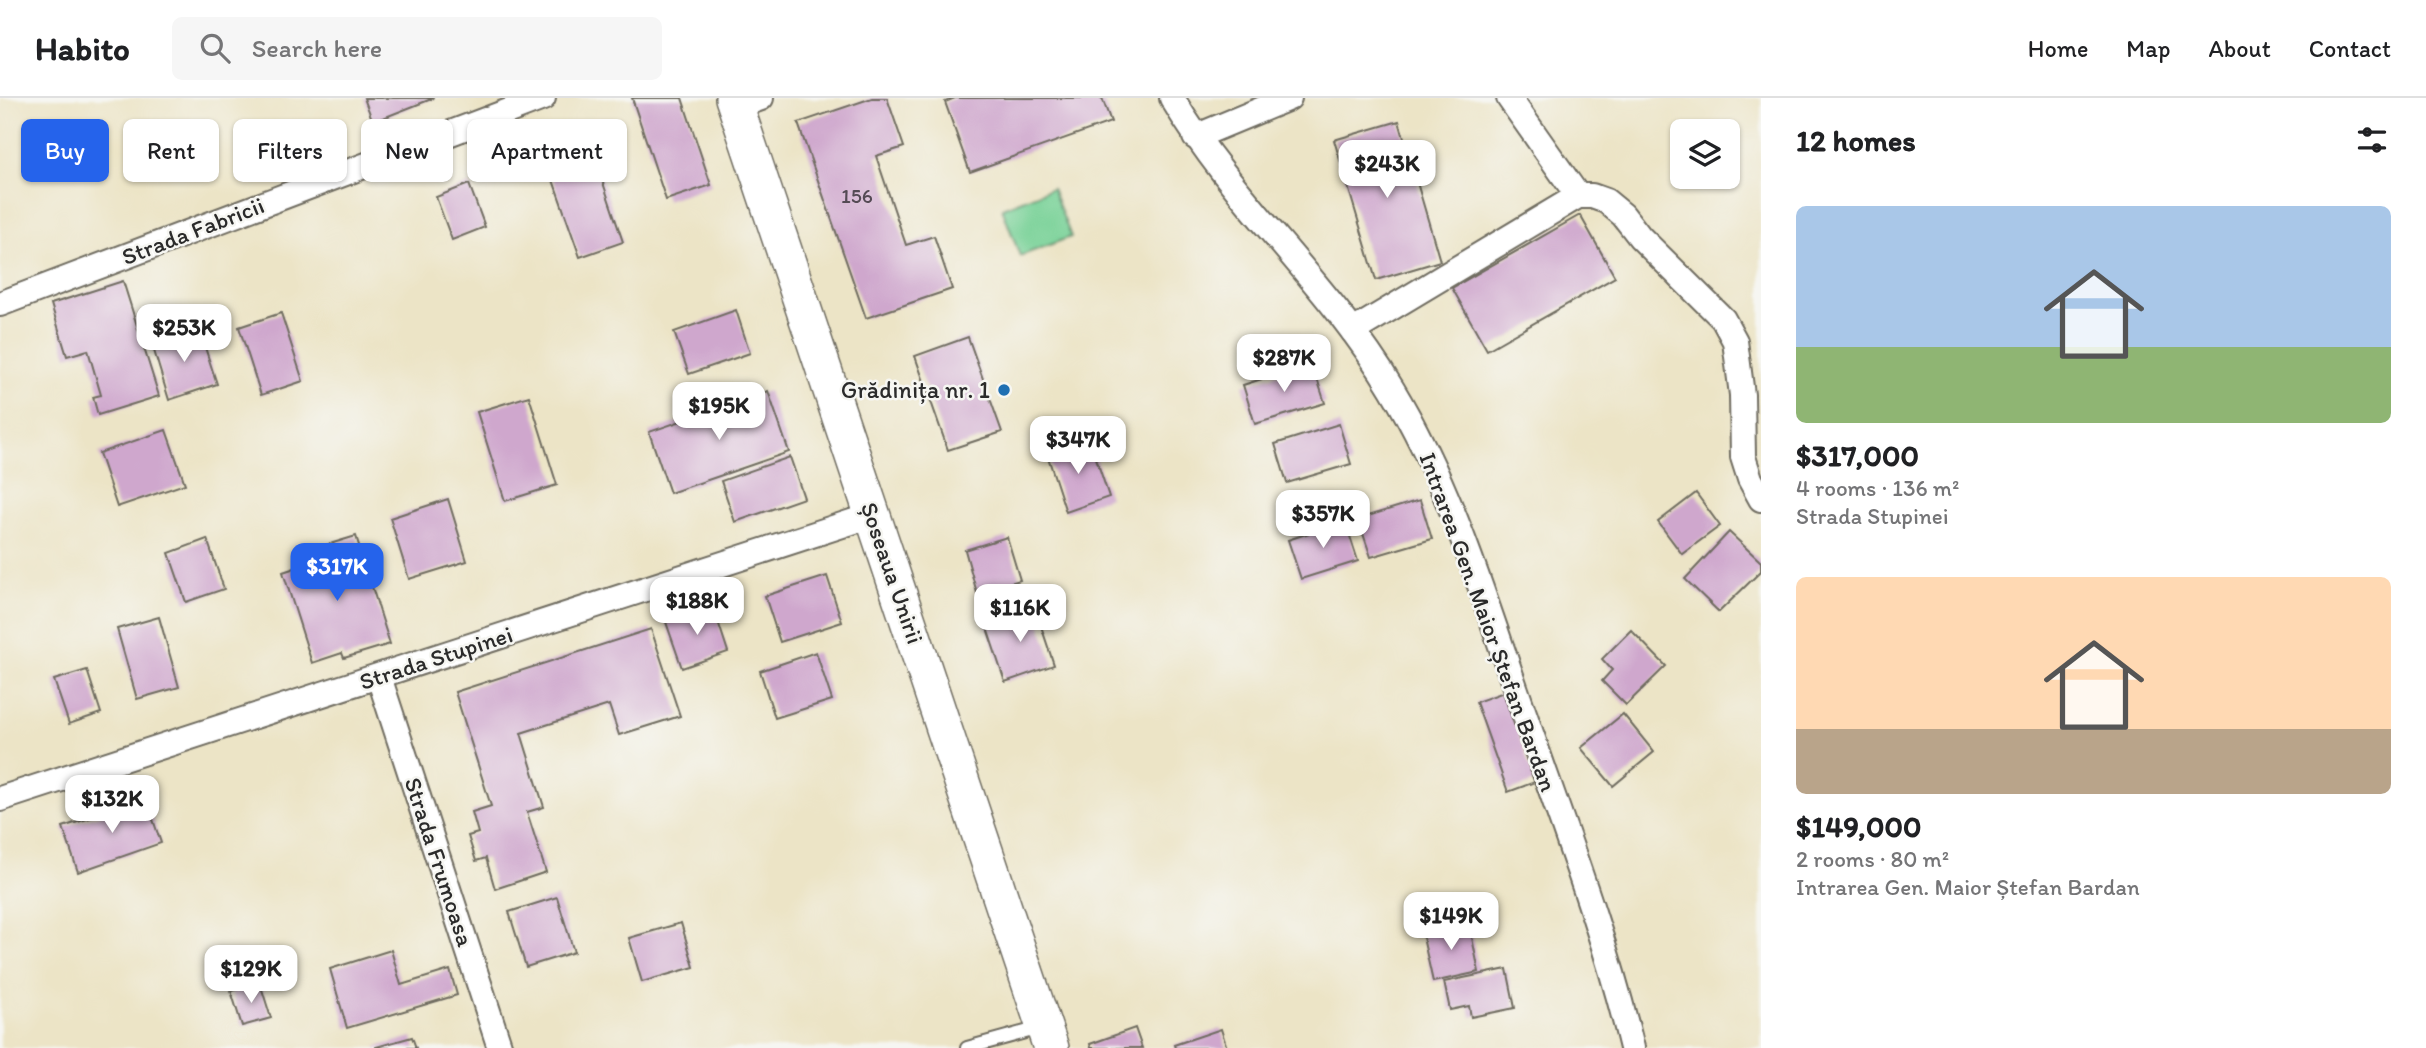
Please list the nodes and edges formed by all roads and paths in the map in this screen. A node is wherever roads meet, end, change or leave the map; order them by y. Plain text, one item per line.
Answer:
1 (543, 98) edge
2 (1172, 98) edge
3 (1289, 98) edge
4 (1509, 98) edge
5 (743, 101) edge
6 (1195, 137) junction
7 (1578, 196) junction
8 (0, 304) edge
9 (1353, 331) junction
10 (1761, 499) edge
11 (873, 514) junction
12 (379, 677) junction
13 (0, 799) edge
14 (1048, 1037) edge
15 (500, 1048) edge
16 (967, 1048) edge
17 (1632, 1048) edge

1 - 8 street, Strada Fabricii
2 - 6 street, Intrarea Gen. Maior Ștefan Bardan
3 - 6 street
4 - 7 street
5 - 11 main road, Șoseaua Unirii
6 - 9 street, Intrarea Gen. Maior Ștefan Bardan
7 - 9 street
7 - 10 street
9 - 17 street, Intrarea Gen. Maior Ștefan Bardan
11 - 12 street, Strada Stupinei
11 - 14 main road, Șoseaua Unirii
12 - 13 street, Strada Stupinei
12 - 15 street, Strada Frumoasa
14 - 16 lane

